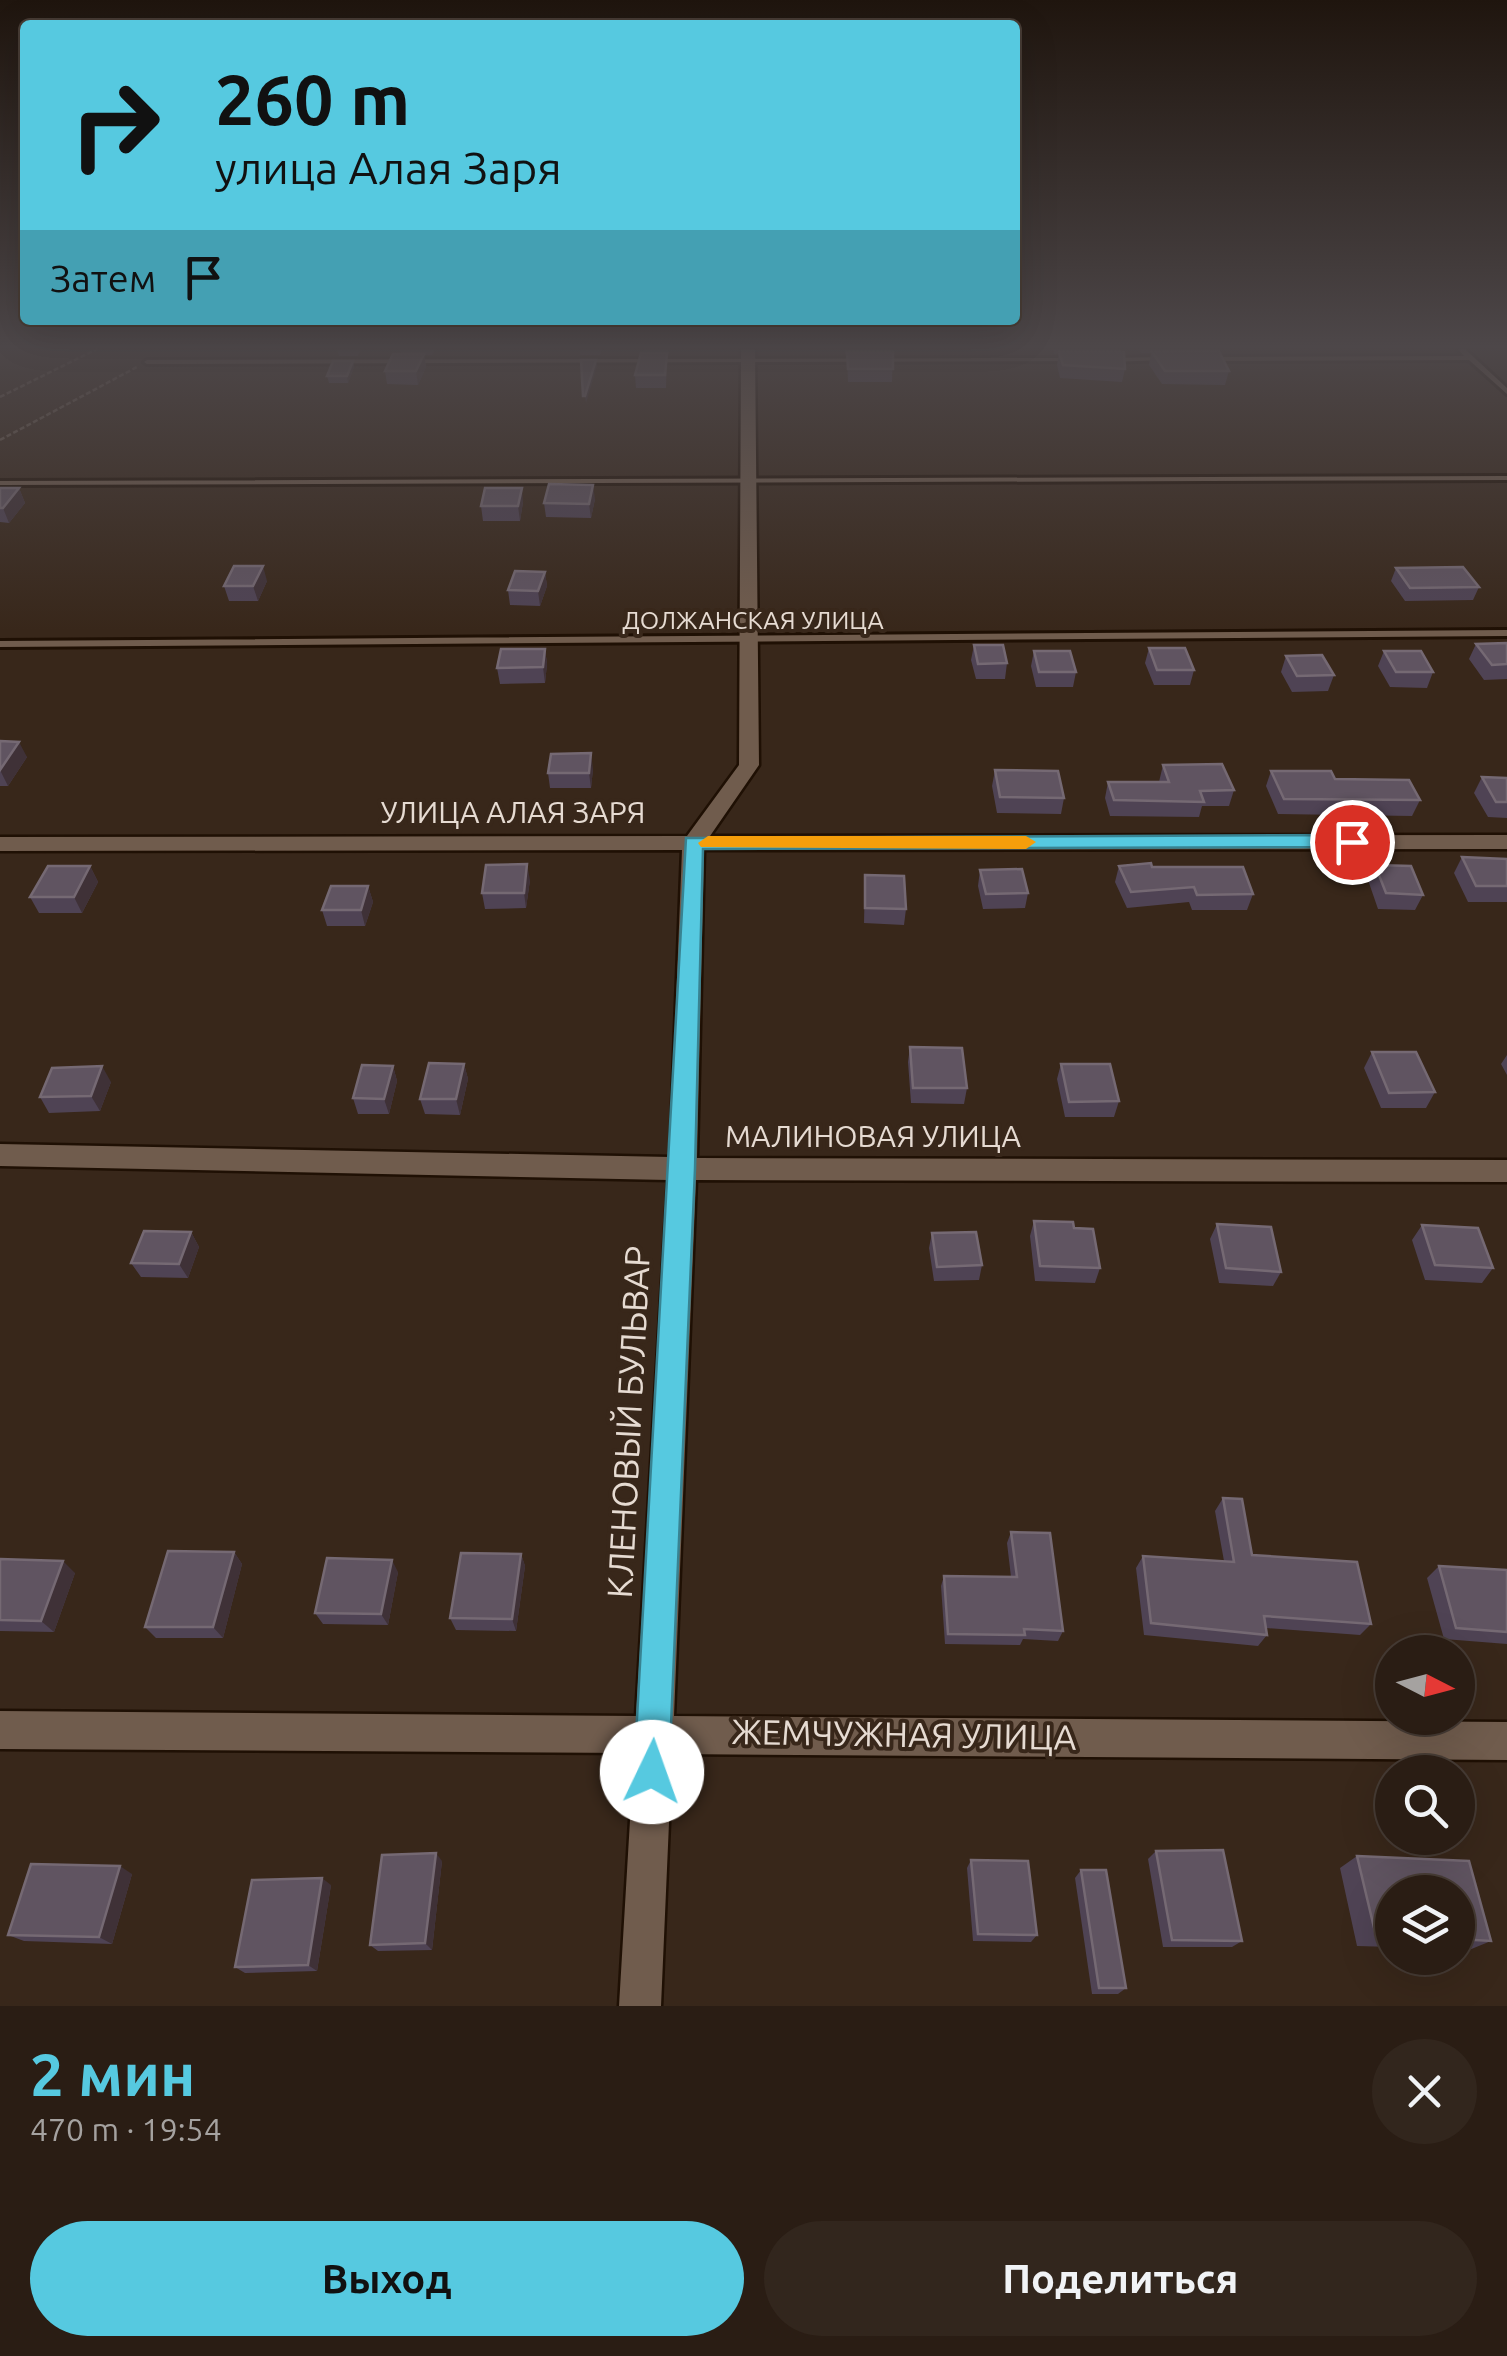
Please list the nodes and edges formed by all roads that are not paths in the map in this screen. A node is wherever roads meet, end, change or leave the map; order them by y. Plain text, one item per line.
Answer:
1 (747, 443) edge
2 (1507, 478) edge
3 (0, 483) edge
4 (746, 483) junction
5 (1507, 633) edge
6 (750, 640) junction
7 (0, 644) edge
8 (1507, 842) edge
9 (693, 843) junction
10 (0, 844) edge
11 (0, 1155) edge
12 (682, 1169) junction
13 (1507, 1170) edge
14 (0, 1730) edge
15 (654, 1733) junction
16 (1507, 1742) edge
17 (640, 2006) edge

1 - 4 street
2 - 4 lane
3 - 4 lane
4 - 6 street
5 - 6 lane, ДОЛЖАНСКАЯ УЛИЦА
6 - 7 lane, ДОЛЖАНСКАЯ УЛИЦА
6 - 9 street
8 - 9 street, УЛИЦА АЛАЯ ЗАРЯ
9 - 10 street, УЛИЦА АЛАЯ ЗАРЯ
9 - 12 street, КЛЕНОВЫЙ БУЛЬВАР
11 - 12 street, МАЛИНОВАЯ УЛИЦА
12 - 13 street, МАЛИНОВАЯ УЛИЦА
12 - 15 street, КЛЕНОВЫЙ БУЛЬВАР
14 - 15 street, ЖЕМЧУЖНАЯ УЛИЦА
15 - 16 street, ЖЕМЧУЖНАЯ УЛИЦА
15 - 17 street, КЛЕНОВЫЙ БУЛЬВАР

